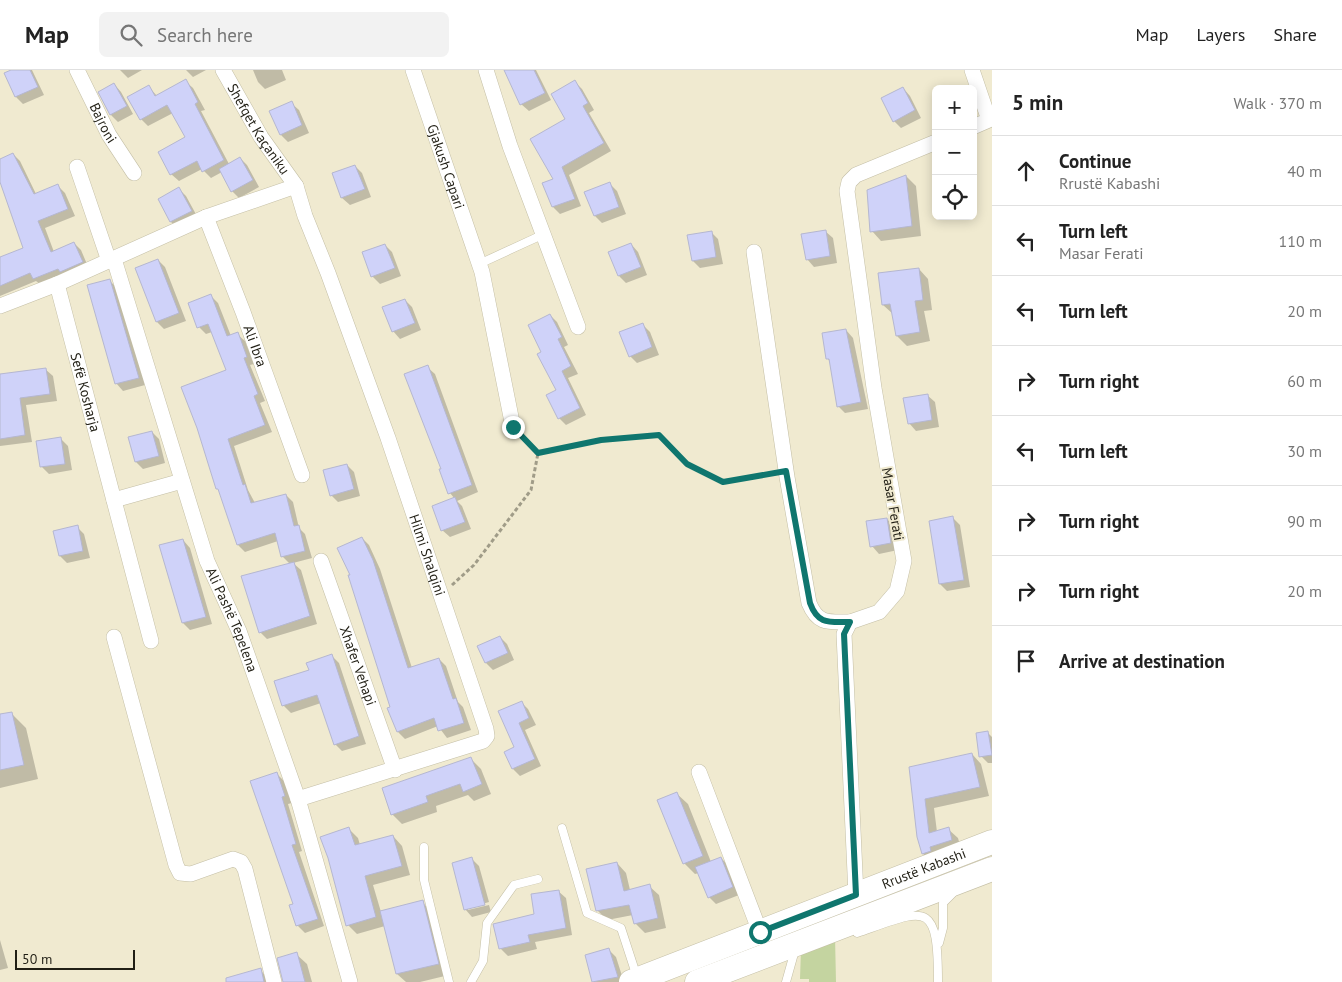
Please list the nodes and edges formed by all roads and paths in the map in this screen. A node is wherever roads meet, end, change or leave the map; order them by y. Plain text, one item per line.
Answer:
1 (77, 70) edge
2 (223, 70) edge
3 (413, 70) edge
4 (486, 70) edge
5 (972, 70) edge
6 (991, 120) edge
7 (977, 125) edge
8 (932, 144) edge
9 (77, 167) dead end
10 (134, 173) dead end
11 (296, 186) junction
12 (206, 217) junction
13 (542, 235) junction
14 (754, 252) dead end
15 (111, 260) junction
16 (479, 264) junction
17 (57, 284) junction
18 (0, 306) edge
19 (578, 328) dead end
20 (513, 427) joint
21 (538, 453) junction
22 (786, 471) junction
23 (302, 475) dead end
24 (182, 481) junction
25 (114, 500) junction
26 (321, 561) dead end
27 (441, 596) junction
28 (850, 622) junction
29 (114, 637) dead end
30 (151, 641) dead end
31 (395, 770) junction
32 (699, 772) dead end
33 (298, 799) junction
34 (562, 828) dead end
35 (992, 842) edge
36 (424, 847) dead end
37 (986, 872) edge
38 (538, 878) dead end
39 (856, 895) junction
40 (837, 928) junction
41 (760, 932) junction
42 (798, 942) junction
43 (938, 947) junction
44 (634, 981) edge
45 (786, 981) edge
46 (274, 982) edge
47 (350, 982) edge
48 (449, 982) edge
49 (471, 982) edge
50 (696, 982) edge
51 (938, 982) edge

1 - 10 street, Bajroni
2 - 11 street, Shefqet Kaçaniku
3 - 16 street, Gjakush Capari
4 - 13 street
5 - 6 street
6 - 7 street
8 - 28 street, Masar Ferati
9 - 15 street, Ali Pashë Tepelena
11 - 12 street
11 - 27 street, Hilmi Shalqini
12 - 15 street
12 - 23 street, Ali Ibra
13 - 16 lane
13 - 19 street
14 - 22 street
15 - 17 street
15 - 24 street, Ali Pashë Tepelena
16 - 20 street, Gjakush Capari
17 - 18 street
17 - 25 street, Sefë Kosharja
20 - 21 path
21 - 22 path
21 - 27 path
22 - 28 street
24 - 25 street
24 - 33 street, Ali Pashë Tepelena
25 - 30 street, Sefë Kosharja
26 - 31 street, Xhafer Vehapi
27 - 31 street, Hilmi Shalqini
28 - 39 street
29 - 46 street
31 - 33 street, Hilmi Shalqini
32 - 41 street
33 - 47 street, Ali Pashë Tepelena
34 - 44 lane
35 - 39 main road, Rrustë Kabashi
36 - 48 lane
37 - 40 main road, Rrustë Kabashi
37 - 43 lane
38 - 49 lane
39 - 41 main road, Rrustë Kabashi
40 - 42 main road, Rrustë Kabashi
40 - 43 lane
41 - 44 main road, Rrustë Kabashi
42 - 45 lane
42 - 50 main road, Rrustë Kabashi
43 - 51 lane

